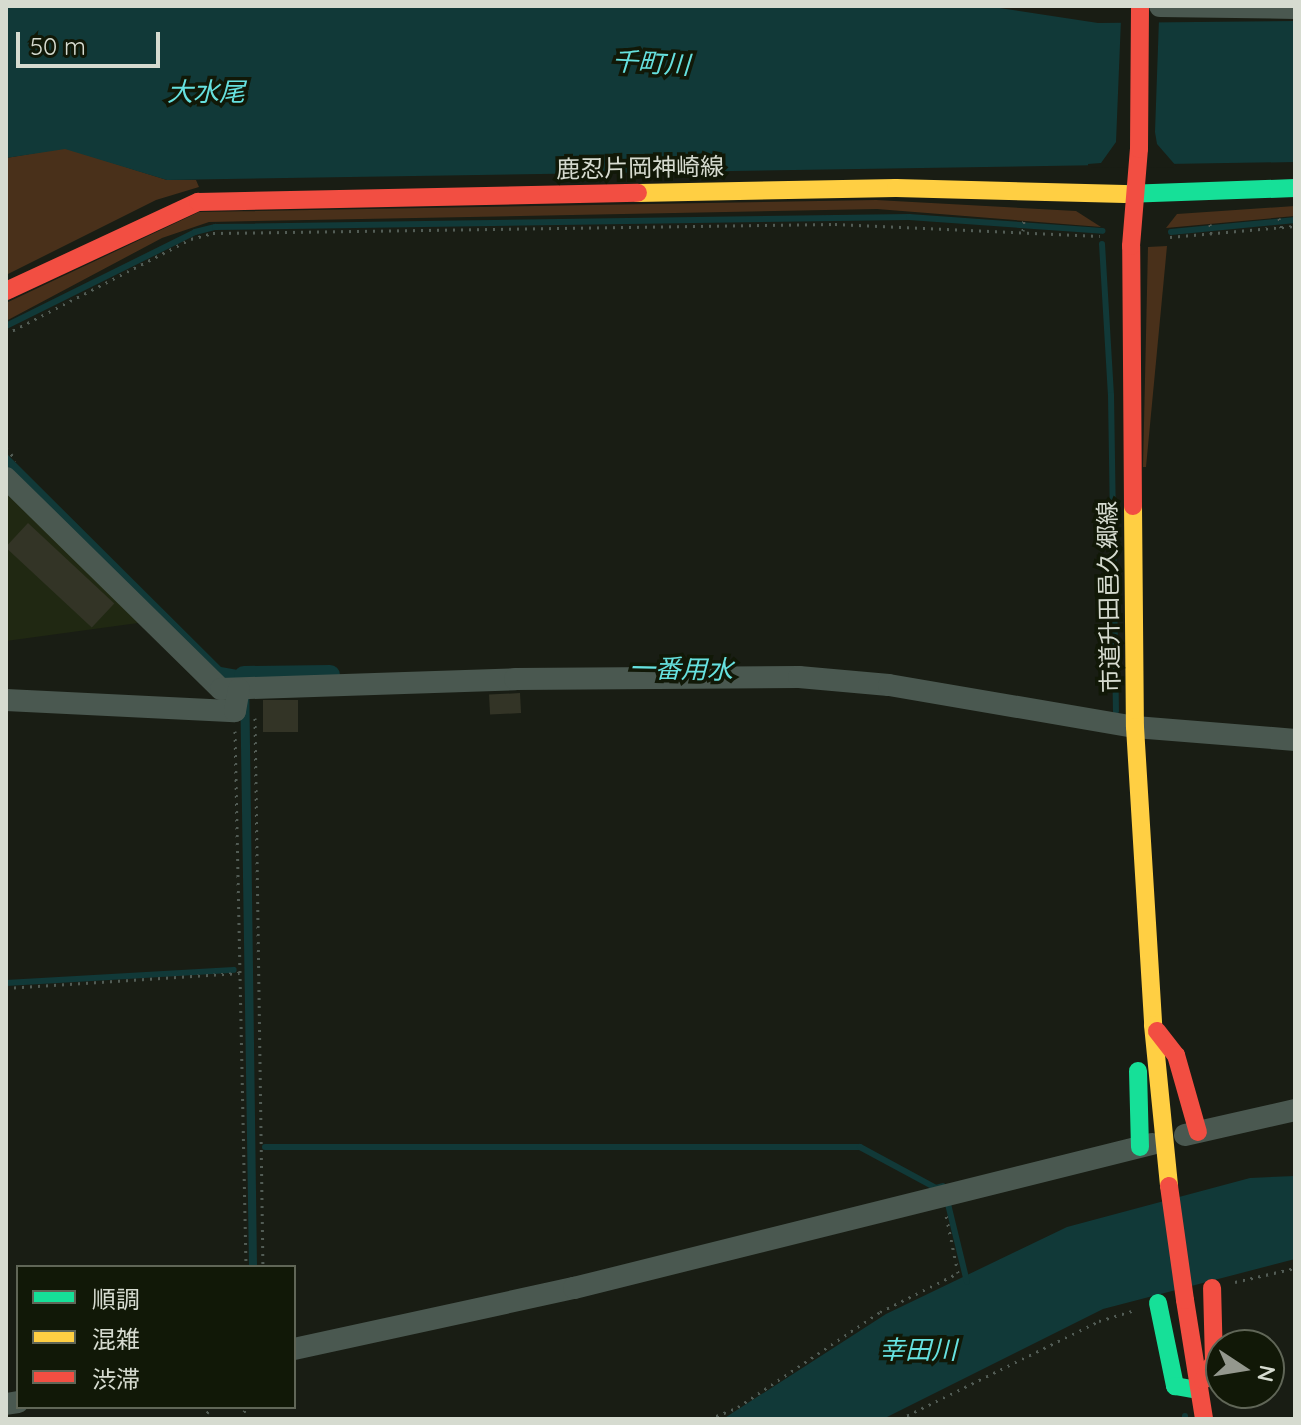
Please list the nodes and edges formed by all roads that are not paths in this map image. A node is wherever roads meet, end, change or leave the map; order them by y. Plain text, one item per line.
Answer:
1 (1295, 8) edge
2 (1147, 9) edge
3 (1295, 188) edge
4 (1135, 195) junction
5 (6, 291) edge
6 (12, 463) edge
7 (6, 700) edge
8 (245, 700) junction
9 (1135, 727) junction
10 (1295, 740) edge
11 (1153, 1025) junction
12 (1295, 1110) edge
13 (1189, 1134) joint
14 (1146, 1145) joint
15 (1212, 1288) road end
16 (1158, 1303) road end
17 (296, 1349) edge
18 (1198, 1390) junction
19 (1204, 1419) edge

1 - 2 street
2 - 4 street, 市道升田邑久郷線
3 - 4 street, 鹿忍片岡神崎線
4 - 5 street, 鹿忍片岡神崎線
4 - 9 street, 市道升田邑久郷線
6 - 8 street
7 - 8 street
8 - 9 street
9 - 10 street
9 - 11 street, 市道升田邑久郷線
11 - 13 street
11 - 14 street
11 - 18 street, 市道升田邑久郷線, bridge
12 - 13 street
14 - 17 street
15 - 18 street
16 - 18 street
18 - 19 street

